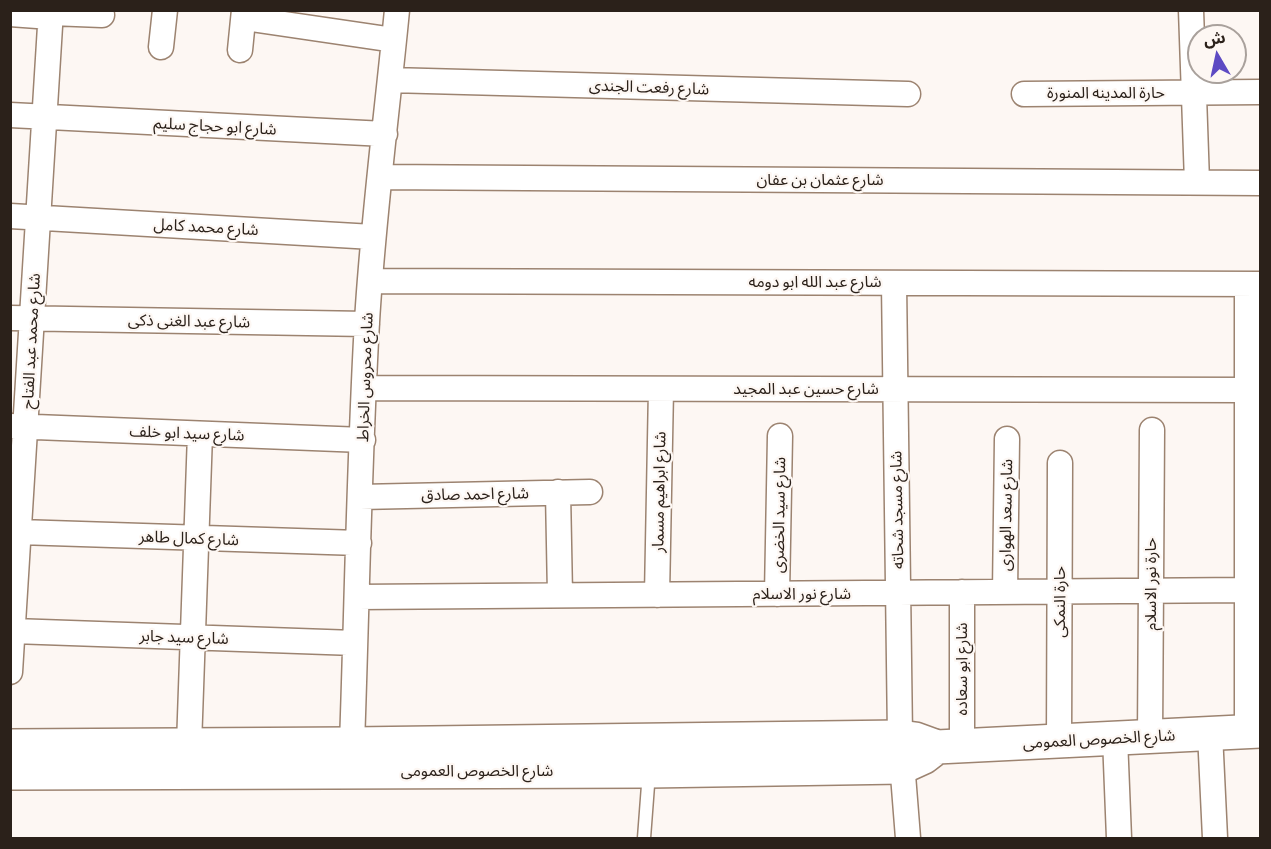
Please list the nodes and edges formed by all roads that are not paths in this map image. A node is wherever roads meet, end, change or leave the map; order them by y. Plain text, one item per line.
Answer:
1 (165, 10) edge
2 (397, 10) edge
3 (1191, 10) edge
4 (51, 13) edge
5 (10, 14) edge
6 (244, 14) edge
7 (102, 15) dead end
8 (394, 40) junction
9 (161, 47) dead end
10 (240, 50) dead end
11 (390, 80) junction
12 (1194, 92) junction
13 (1260, 92) edge
14 (908, 94) dead end
15 (1024, 94) dead end
16 (10, 115) edge
17 (44, 117) junction
18 (386, 134) junction
19 (380, 177) junction
20 (1197, 182) junction
21 (1260, 183) edge
22 (10, 216) edge
23 (38, 218) junction
24 (373, 237) junction
25 (369, 281) junction
26 (894, 283) junction
27 (1254, 284) edge
28 (21, 318) edge
29 (367, 324) junction
30 (364, 388) junction
31 (661, 389) junction
32 (895, 389) junction
33 (1247, 390) junction
34 (18, 426) edge
35 (1152, 430) dead end
36 (200, 434) junction
37 (780, 436) dead end
38 (1007, 439) dead end
39 (363, 440) junction
40 (1060, 463) dead end
41 (558, 492) junction
42 (590, 492) dead end
43 (360, 497) junction
44 (16, 526) edge
45 (196, 538) junction
46 (359, 543) junction
47 (1247, 590) junction
48 (1060, 591) junction
49 (1151, 591) junction
50 (962, 592) junction
51 (1005, 592) junction
52 (898, 593) junction
53 (777, 594) junction
54 (560, 595) junction
55 (657, 595) junction
56 (357, 597) junction
57 (12, 626) edge
58 (193, 637) junction
59 (355, 643) junction
60 (10, 672) edge
61 (1254, 731) edge
62 (1210, 733) junction
63 (1150, 737) junction
64 (1115, 738) junction
65 (1059, 741) junction
66 (352, 744) junction
67 (189, 745) junction
68 (10, 746) edge
69 (950, 747) junction
70 (901, 752) junction
71 (649, 771) junction
72 (10, 773) edge
73 (644, 838) edge
74 (908, 838) edge
75 (1119, 838) edge
76 (1215, 838) edge

1 - 9 street
2 - 8 street, شارع محروس الخراط
3 - 12 street
4 - 5 street
4 - 7 street
4 - 17 street, شارع محمد عبد الفتاح
6 - 8 street
6 - 10 street
8 - 11 street, شارع محروس الخراط
11 - 14 street, شارع رفعت الجندى
11 - 18 street, شارع محروس الخراط
12 - 13 street, حارة المدينه المنورة
12 - 15 street, حارة المدينه المنورة
12 - 20 street
16 - 17 street, شارع ابو حجاج سليم
17 - 18 street, شارع ابو حجاج سليم
17 - 23 street, شارع محمد عبد الفتاح
18 - 19 street, شارع محروس الخراط
19 - 20 street, شارع عثمان بن عفان
19 - 24 street, شارع محروس الخراط
20 - 21 street, شارع عثمان بن عفان
22 - 23 street, شارع محمد كامل
23 - 24 street, شارع محمد كامل
23 - 28 street, شارع محمد عبد الفتاح
24 - 25 street, شارع محروس الخراط
25 - 26 street, شارع عبد الله ابو دومه
25 - 29 street, شارع محروس الخراط
26 - 27 street, شارع عبد الله ابو دومه
26 - 32 street, شارع مسجد شحاته
27 - 33 street
28 - 29 street, شارع عبد الغنى ذكى
28 - 34 street, شارع محمد عبد الفتاح
29 - 30 street, شارع محروس الخراط
30 - 31 street, شارع حسين عبد المجيد
30 - 39 street, شارع محروس الخراط
31 - 32 street, شارع حسين عبد المجيد
31 - 55 street, شارع ابراهيم مسمار
32 - 33 street, شارع حسين عبد المجيد
32 - 52 street, شارع مسجد شحاته
33 - 47 street
34 - 36 street, شارع سيد ابو خلف
34 - 44 street, شارع محمد عبد الفتاح
35 - 49 street, حارة نور الاسلام
36 - 39 street, شارع سيد ابو خلف
36 - 45 street
37 - 53 street, شارع سيد الخضرى
38 - 51 street, شارع سعد الهوارى
39 - 43 street, شارع محروس الخراط
40 - 48 street, حارة النمكى
41 - 42 street, شارع احمد صادق
41 - 43 street, شارع احمد صادق
41 - 54 street
43 - 46 street, شارع محروس الخراط
44 - 45 street, شارع كمال طاهر
44 - 57 street, شارع محمد عبد الفتاح
45 - 46 street, شارع كمال طاهر
45 - 58 street
46 - 56 street, شارع محروس الخراط
47 - 49 street, شارع نور الاسلام
47 - 61 street
48 - 49 street, شارع نور الاسلام
48 - 51 street, شارع نور الاسلام
48 - 65 street, حارة النمكى
49 - 63 street, حارة نور الاسلام
50 - 51 street, شارع نور الاسلام
50 - 52 street, شارع نور الاسلام
50 - 69 street, شارع ابو سعاده
52 - 53 street, شارع نور الاسلام
52 - 70 street, شارع مسجد شحاته
53 - 55 street, شارع نور الاسلام
54 - 55 street, شارع نور الاسلام
54 - 56 street, شارع نور الاسلام
56 - 59 street, شارع محروس الخراط
57 - 58 street, شارع سيد جابر
57 - 60 street, شارع محمد عبد الفتاح
58 - 59 street, شارع سيد جابر
58 - 67 street
59 - 66 street, شارع محروس الخراط
61 - 62 street, شارع الخصوص العمومى
62 - 63 street, شارع الخصوص العمومى
62 - 76 street
63 - 64 street, شارع الخصوص العمومى
64 - 65 street, شارع الخصوص العمومى
64 - 75 street
65 - 69 street, شارع الخصوص العمومى
66 - 67 street, شارع الخصوص العمومى
66 - 70 street, شارع الخصوص العمومى
67 - 68 street, شارع الخصوص العمومى
69 - 70 street, شارع الخصوص العمومى
70 - 71 street, شارع الخصوص العمومى
70 - 74 street, شارع مسجد شحاته
71 - 72 street, شارع الخصوص العمومى
71 - 73 lane

